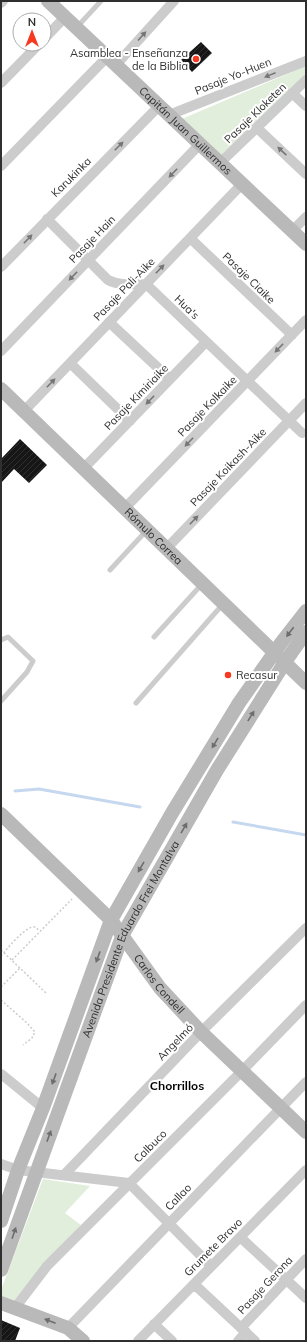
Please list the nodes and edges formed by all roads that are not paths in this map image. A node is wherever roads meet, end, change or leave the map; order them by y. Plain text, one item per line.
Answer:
1 (48, 1) edge
2 (101, 1) edge
3 (174, 1) edge
4 (65, 17) junction
5 (76, 28) junction
6 (52, 31) edge
7 (32, 52) edge
8 (306, 60) edge
9 (112, 61) junction
10 (306, 80) edge
11 (1, 83) edge
12 (292, 93) junction
13 (306, 106) edge
14 (164, 110) junction
15 (257, 128) junction
16 (200, 144) junction
17 (220, 163) junction
18 (1, 166) edge
19 (306, 174) edge
20 (242, 184) junction
21 (306, 217) edge
22 (47, 219) junction
23 (292, 231) junction
24 (190, 238) junction
25 (306, 244) edge
26 (89, 260) junction
27 (1, 267) edge
28 (146, 284) junction
29 (306, 320) edge
30 (109, 322) junction
31 (292, 335) junction
32 (206, 342) junction
33 (1, 351) edge
34 (70, 363) junction
35 (170, 379) junction
36 (247, 381) junction
37 (3, 394) edge
38 (306, 403) edge
39 (24, 411) junction
40 (130, 421) junction
41 (289, 421) junction
42 (302, 433) dead end
43 (84, 468) junction
44 (125, 508) junction
45 (147, 530) junction
46 (167, 548) junction
47 (110, 570) dead end
48 (203, 583) junction
49 (224, 603) junction
50 (306, 611) edge
51 (306, 632) edge
52 (154, 637) dead end
53 (1, 640) edge
54 (280, 657) junction
55 (306, 683) edge
56 (1, 700) edge
57 (136, 703) dead end
58 (1, 814) edge
59 (112, 920) junction
60 (306, 928) edge
61 (123, 934) junction
62 (306, 1005) edge
63 (201, 1032) junction
64 (242, 1071) junction
65 (1, 1074) edge
66 (306, 1082) edge
67 (43, 1108) junction
68 (281, 1108) junction
69 (306, 1132) edge
70 (1, 1164) edge
71 (18, 1170) junction
72 (306, 1170) edge
73 (35, 1172) junction
74 (64, 1175) junction
75 (129, 1183) junction
76 (1, 1221) edge
77 (170, 1223) junction
78 (240, 1237) junction
79 (306, 1259) edge
80 (211, 1266) junction
81 (1, 1270) edge
82 (286, 1280) junction
83 (194, 1284) junction
84 (306, 1298) edge
85 (1, 1303) edge
86 (15, 1308) junction
87 (154, 1324) junction
88 (68, 1328) junction
89 (244, 1330) junction
90 (83, 1341) edge
91 (138, 1341) edge
92 (172, 1341) edge
93 (238, 1341) edge
94 (255, 1341) edge

1 - 4 main road, Capitán Juan Guillermos
2 - 5 lane
9 -> 3 street
4 - 5 main road, Capitán Juan Guillermos
4 - 6 street
5 - 9 main road, Capitán Juan Guillermos
7 - 11 street
8 -> 14 street, Pasaje Yo-Huen
9 - 14 main road, Capitán Juan Guillermos
9 - 18 street
10 - 12 street, Pasaje Kloketen
12 - 13 street
12 - 15 street, Pasaje Kloketen
14 - 16 main road, Capitán Juan Guillermos
22 -> 14 street, Karukinka
15 - 17 street, Pasaje Kloketen
19 -> 15 street
16 - 17 main road, Capitán Juan Guillermos
16 -> 26 street, Pasaje Hain
17 - 20 main road, Capitán Juan Guillermos
20 - 23 main road, Capitán Juan Guillermos
20 - 24 street, Pasaje Pali-Aike
21 - 23 street
22 - 26 street
27 -> 22 street, Karukinka
23 - 25 main road, Capitán Juan Guillermos
28 -> 24 street, Pasaje Pali-Aike
24 - 31 street, Pasaje Ciaike
26 - 28 street
26 -> 33 street, Pasaje Hain
28 - 30 street, Pasaje Pali-Aike
28 - 32 street, Hua's
29 - 31 street, Pasaje Kolkaike
30 - 34 street, Pasaje Pali-Aike
30 - 35 street
31 -> 36 street, Pasaje Kolkaike
32 - 35 street, Pasaje Kimiriaike
32 - 36 street, Hua's
39 -> 34 street, Pasaje Pali-Aike
34 - 40 street
35 -> 40 street, Pasaje Kimiriaike
36 - 41 street, Hua's
36 -> 44 street, Pasaje Kolkaike
37 - 39 main road, Rómulo Correa
38 - 41 street, Pasaje Koikash-Aike
39 - 43 main road, Rómulo Correa
40 - 43 street, Pasaje Kimiriaike
41 - 42 street, Hua's
46 -> 41 street, Pasaje Koikash-Aike
43 - 44 main road, Rómulo Correa
44 - 45 main road, Rómulo Correa
45 - 46 main road, Rómulo Correa
45 - 47 lane
46 - 48 main road, Rómulo Correa
48 - 49 main road, Rómulo Correa
48 - 52 lane
49 - 54 main road, Rómulo Correa
49 - 57 lane
50 -> 54 main road, Avenida Presidente Eduardo Frei Montalva
51 - 54 main road, Avenida Presidente Eduardo Frei Montalva
53 - 56 lane
54 - 55 main road, Rómulo Correa
54 -> 59 main road, Avenida Presidente Eduardo Frei Montalva
61 -> 54 main road, Avenida Presidente Eduardo Frei Montalva
58 - 59 main road, Carlos Condell
59 - 61 main road, Carlos Condell
59 -> 67 main road, Avenida Presidente Eduardo Frei Montalva
60 - 63 street, Angelmó
61 - 63 main road, Carlos Condell
73 -> 61 main road, Avenida Presidente Eduardo Frei Montalva
62 - 64 street, Calbuco
63 - 64 main road, Carlos Condell
63 - 74 street, Angelmó
64 - 68 main road, Carlos Condell
64 - 75 street, Calbuco
65 - 67 street
66 - 68 street, Callao
67 - 71 main road, Avenida Presidente Eduardo Frei Montalva
68 - 69 main road, Carlos Condell
68 - 77 street, Callao
70 - 71 street
71 - 73 street
71 - 76 main road, Avenida Presidente Eduardo Frei Montalva
72 - 78 street, Grumete Bravo
73 - 74 street
81 -> 73 main road, Avenida Presidente Eduardo Frei Montalva
74 - 75 street
75 - 77 street
75 - 86 street, Calbuco
77 - 80 street
77 - 88 street, Callao
78 - 80 street, Grumete Bravo
78 - 82 street
79 - 82 street, Pasaje Gerona
80 - 83 street, Grumete Bravo
82 - 84 street
82 - 89 street, Pasaje Gerona
83 - 87 street, Grumete Bravo
83 - 89 street
85 - 86 main road
88 -> 86 main road
87 - 91 street, Grumete Bravo
87 - 92 street
88 - 90 main road
89 - 93 street, Pasaje Gerona
89 - 94 street

